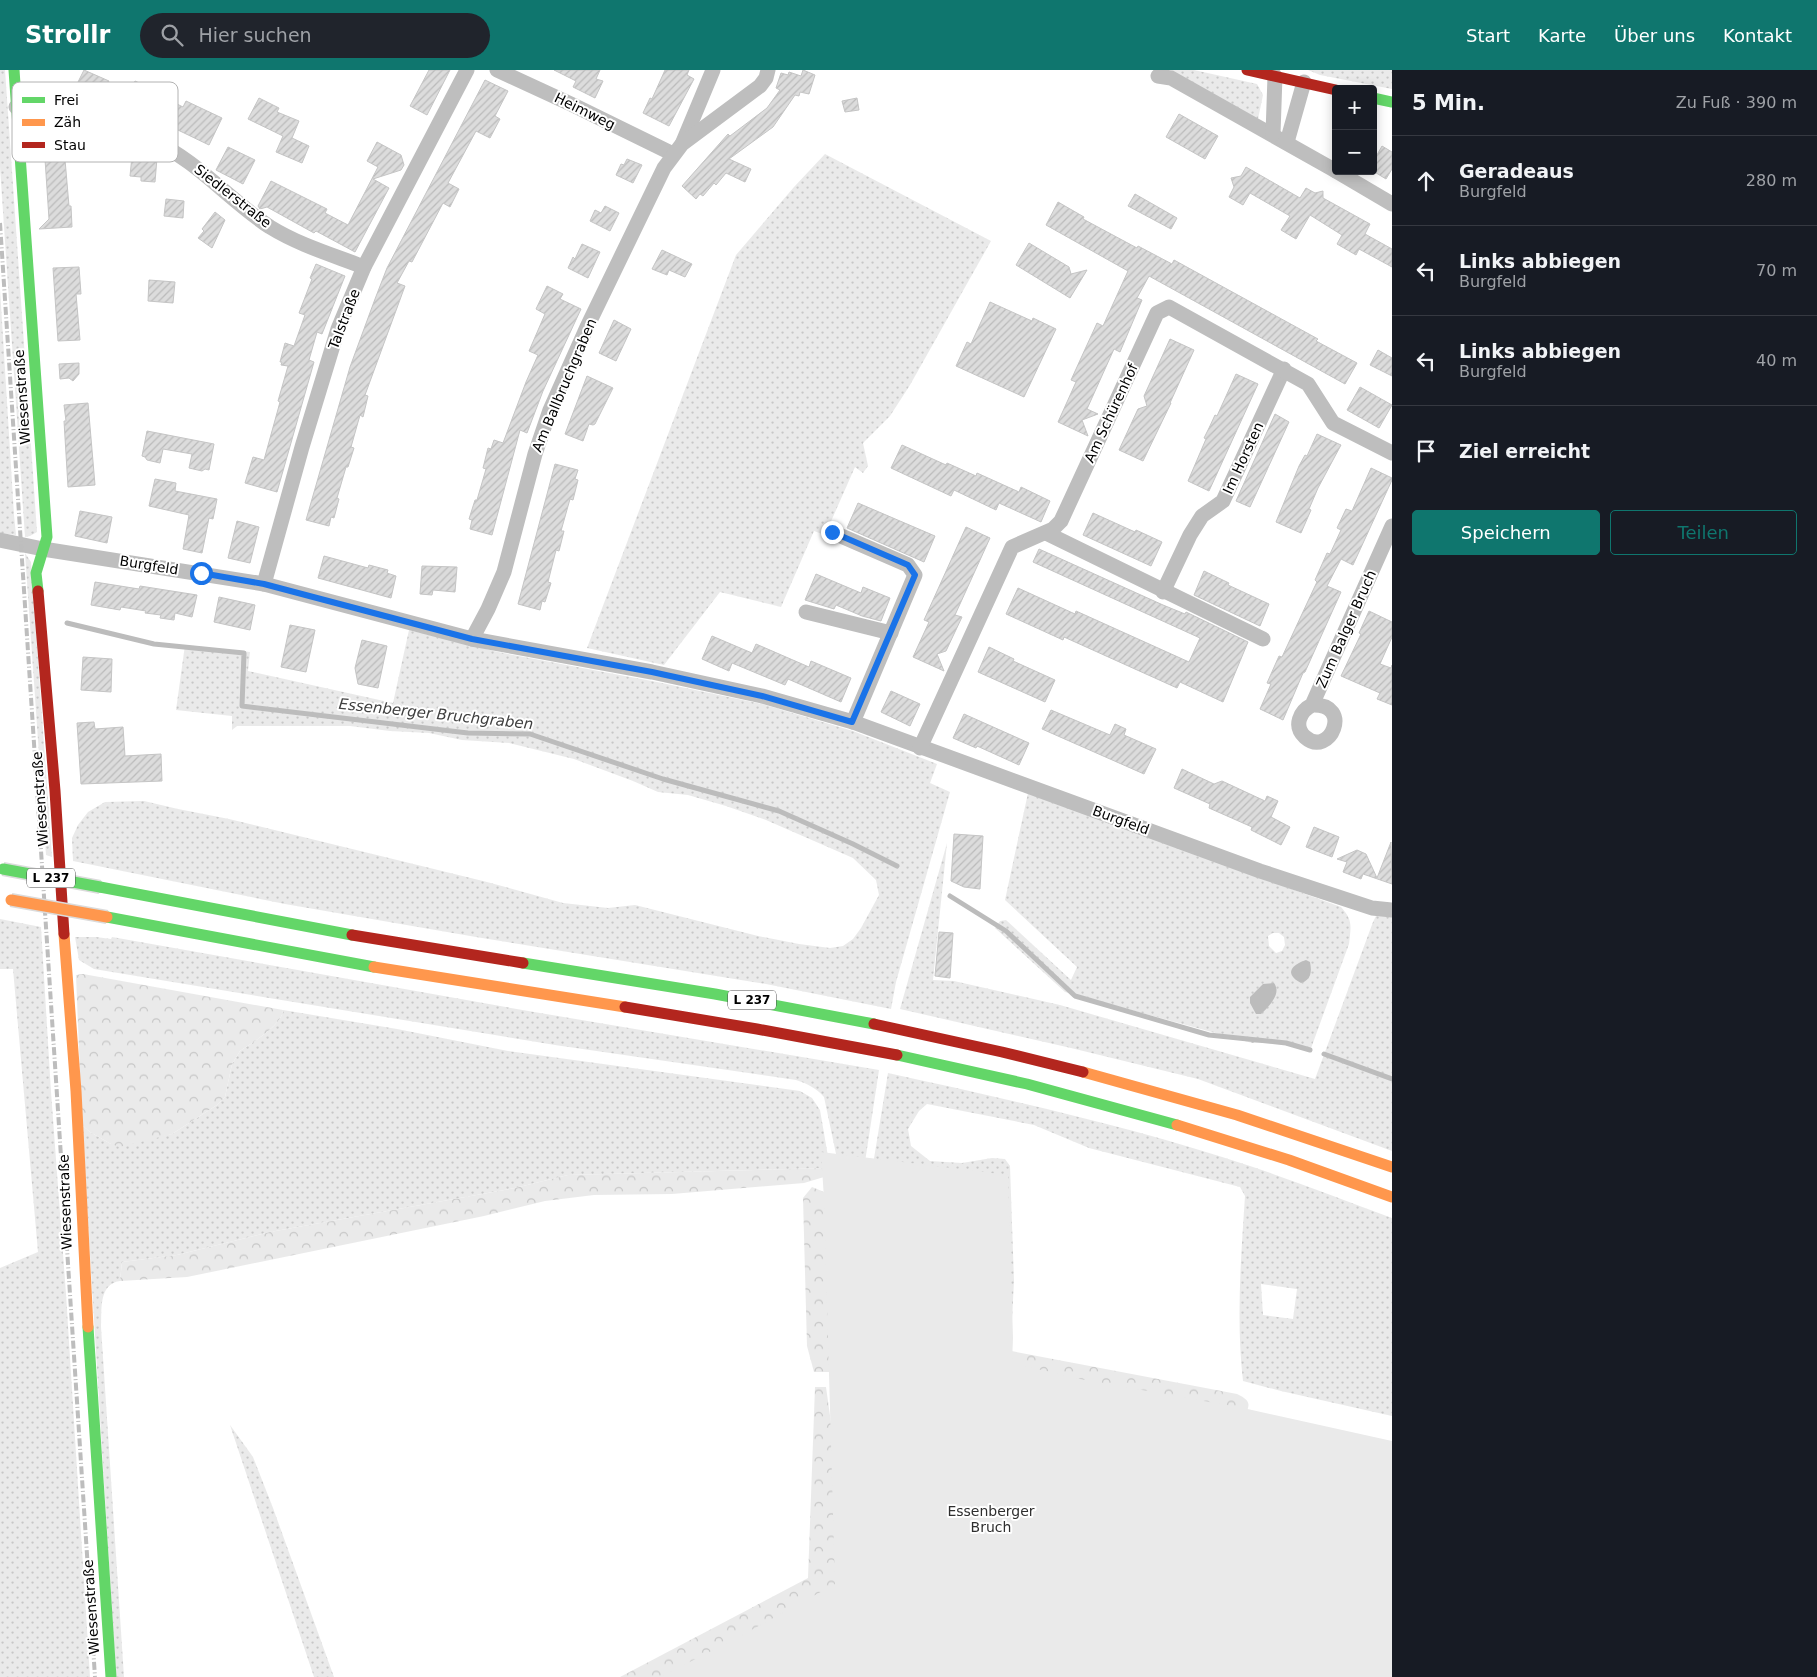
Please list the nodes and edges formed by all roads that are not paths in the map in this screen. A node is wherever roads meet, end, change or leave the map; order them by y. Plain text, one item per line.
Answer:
1 (467, 70) edge
2 (497, 70) edge
3 (713, 70) edge
4 (768, 70) edge
5 (1247, 70) edge
6 (1158, 76) dead end
7 (1275, 76) junction
8 (1304, 82) junction
9 (1332, 89) edge
10 (1377, 99) edge
11 (1392, 102) edge
12 (1273, 134) junction
13 (1287, 142) junction
14 (678, 149) junction
15 (178, 155) edge
16 (20, 162) edge
17 (1332, 169) edge
18 (1343, 175) edge
19 (1392, 204) edge
20 (364, 267) junction
21 (1284, 369) junction
22 (1392, 453) edge
23 (1392, 526) edge
24 (832, 532) dead end
25 (1046, 533) junction
26 (0, 540) edge
27 (44, 549) junction
28 (264, 584) junction
29 (1163, 592) junction
30 (806, 612) dead end
31 (891, 633) junction
32 (472, 639) junction
33 (1263, 639) dead end
34 (1312, 705) dead end
35 (852, 722) junction
36 (920, 748) junction
37 (1, 869) edge
38 (6, 899) edge
39 (1392, 910) edge
40 (1392, 1167) edge
41 (1392, 1197) edge
42 (111, 1677) edge

1 - 20 street, Talstraße
2 - 14 street, Heimweg
3 - 14 street, Am Ballbruchgraben
4 - 14 street, Am Ballbruchgraben
5 - 7 main road
6 - 12 street
7 - 8 main road
7 - 12 street
8 - 9 main road
8 - 13 street
10 - 11 main road
12 - 13 street
13 - 17 street
14 - 32 street, Am Ballbruchgraben
15 - 20 street, Siedlerstraße
16 - 27 main road, Wiesenstraße
18 - 19 street
20 - 28 street, Talstraße
21 - 22 street, Am Schürenhof
21 - 25 street, Am Schürenhof
21 - 29 street, Im Horsten
23 - 34 street, Zum Balger Bruch
24 - 31 street
25 - 29 street
25 - 36 street, Am Schürenhof
26 - 27 street, Burgfeld
27 - 28 street, Burgfeld
27 - 42 main road, Wiesenstraße
28 - 32 street, Burgfeld
29 - 33 street
30 - 31 street
31 - 35 street
32 - 35 street, Burgfeld
35 - 36 street, Burgfeld
36 - 39 street, Burgfeld
37 - 40 main road, L 237, bridge
38 - 41 main road, L 237, bridge

